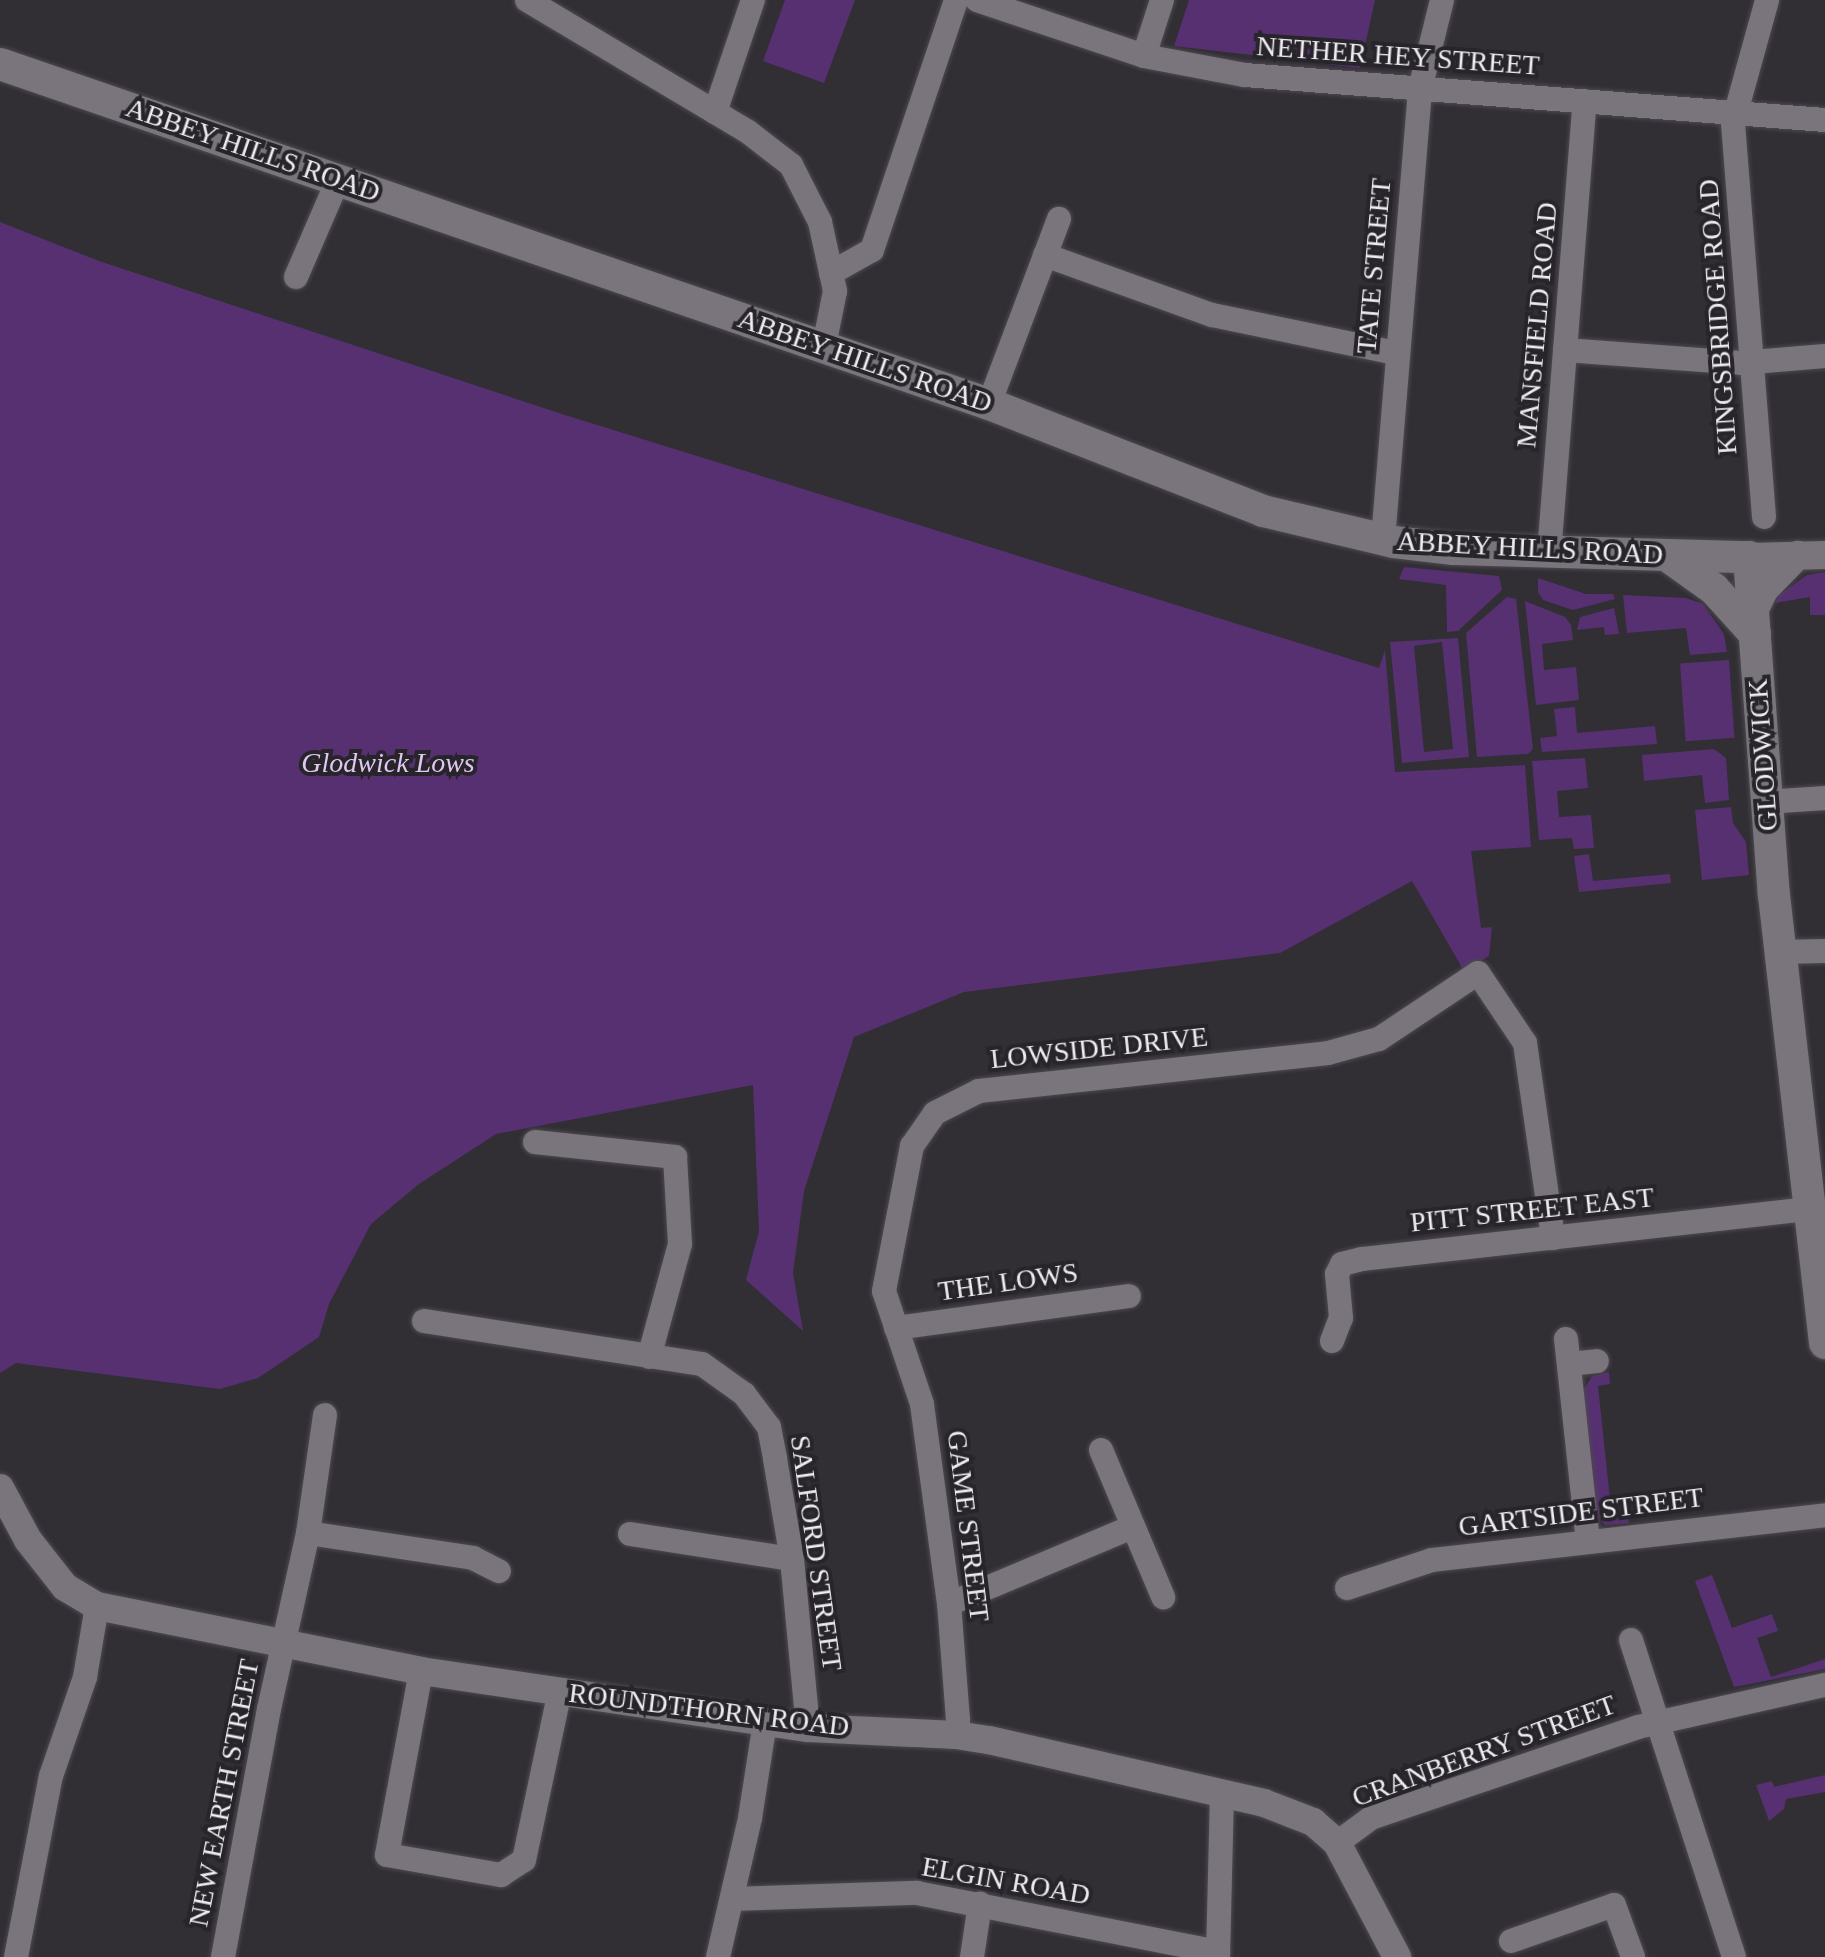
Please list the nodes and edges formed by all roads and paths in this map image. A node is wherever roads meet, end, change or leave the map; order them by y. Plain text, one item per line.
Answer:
1 (527, 0) edge
2 (753, 0) edge
3 (956, 0) edge
4 (977, 0) edge
5 (1162, 0) edge
6 (1442, 0) edge
7 (1767, 0) edge
8 (1144, 56) junction
9 (0, 64) edge
10 (1420, 89) junction
11 (1585, 101) junction
12 (715, 112) junction
13 (1736, 113) junction
14 (1825, 120) edge
15 (338, 180) junction
16 (1059, 219) dead end
17 (1045, 255) junction
18 (831, 273) junction
19 (296, 277) dead end
20 (824, 346) junction
21 (1565, 350) junction
22 (1396, 353) junction
23 (1825, 356) edge
24 (1753, 362) junction
25 (989, 404) junction
26 (1764, 517) dead end
27 (1383, 540) junction
28 (1549, 554) junction
29 (1811, 555) edge
30 (1669, 557) junction
31 (1749, 557) junction
32 (1754, 624) junction
33 (1825, 798) edge
34 (1766, 802) junction
35 (1825, 951) edge
36 (1780, 952) junction
37 (535, 1142) dead end
38 (1808, 1209) junction
39 (1553, 1238) junction
40 (1129, 1296) dead end
41 (424, 1321) dead end
42 (896, 1328) junction
43 (1566, 1339) dead end
44 (1332, 1341) dead end
45 (1825, 1343) edge
46 (649, 1357) junction
47 (1597, 1361) dead end
48 (1569, 1364) junction
49 (325, 1415) dead end
50 (1101, 1450) dead end
51 (0, 1488) edge
52 (1825, 1515) edge
53 (1132, 1527) junction
54 (308, 1533) junction
55 (630, 1534) dead end
56 (1588, 1542) junction
57 (792, 1559) junction
58 (499, 1571) dead end
59 (1347, 1588) dead end
60 (1163, 1597) dead end
61 (949, 1604) junction
62 (97, 1606) junction
63 (1631, 1640) dead end
64 (285, 1641) junction
65 (421, 1671) junction
66 (1825, 1685) edge
67 (560, 1691) junction
68 (765, 1722) junction
69 (1656, 1724) junction
70 (808, 1728) junction
71 (956, 1735) junction
72 (1222, 1792) junction
73 (1337, 1843) junction
74 (732, 1899) junction
75 (980, 1904) junction
76 (1511, 1941) dead end
77 (1218, 1954) edge
78 (16, 1957) edge
79 (223, 1957) edge
80 (718, 1957) edge
81 (972, 1957) edge
82 (1397, 1957) edge
83 (1633, 1957) edge
84 (1734, 1957) edge

1 - 12 street
2 - 12 street
3 - 18 street
4 - 8 street, NETHER HEY STREET
5 - 8 street
6 - 10 street, TATE STREET
7 - 13 street, KINGSBRIDGE ROAD
8 - 10 street, NETHER HEY STREET
9 - 15 main road, ABBEY HILLS ROAD
10 - 11 street, NETHER HEY STREET
10 - 22 street, TATE STREET
11 - 13 street, NETHER HEY STREET
11 - 21 street, MANSFIELD ROAD
12 - 18 street
13 - 14 street, NETHER HEY STREET
13 - 24 street, KINGSBRIDGE ROAD
15 - 19 street
15 - 20 main road, ABBEY HILLS ROAD
16 - 17 street
17 - 22 street
17 - 25 street
18 - 20 street
20 - 25 main road, ABBEY HILLS ROAD
21 - 24 street
21 - 28 street, MANSFIELD ROAD
22 - 27 street, TATE STREET
23 - 24 street
24 - 26 street, KINGSBRIDGE ROAD
25 - 27 main road, ABBEY HILLS ROAD
27 - 28 main road, ABBEY HILLS ROAD
28 - 30 main road, ABBEY HILLS ROAD
29 - 31 street
29 - 32 street
30 - 31 main road, ABBEY HILLS ROAD
30 - 32 main road
31 - 32 main road, GLODWICK
32 - 34 main road, GLODWICK
33 - 34 street
34 - 36 main road, GLODWICK
35 - 36 street
36 - 38 main road, GLODWICK
37 - 46 street
38 - 39 street, PITT STREET EAST
38 - 45 main road, GLODWICK
39 - 42 street, LOWSIDE DRIVE
39 - 44 street, PITT STREET EAST
40 - 42 street, THE LOWS
41 - 46 street, SALFORD STREET
42 - 61 street, GAME STREET
43 - 48 street
46 - 57 street, SALFORD STREET
47 - 48 street
48 - 56 street
49 - 54 street, NEW EARTH STREET
50 - 53 street
51 - 62 street, ROUNDTHORN ROAD
52 - 56 street, GARTSIDE STREET
53 - 60 street
53 - 61 street
54 - 58 street
54 - 64 street, NEW EARTH STREET
55 - 57 street
56 - 59 street, GARTSIDE STREET
57 - 70 street, SALFORD STREET
61 - 71 street, GAME STREET
62 - 64 street, ROUNDTHORN ROAD
62 - 78 street
63 - 69 street, CRANBERRY STREET
64 - 65 street, ROUNDTHORN ROAD
64 - 79 street, NEW EARTH STREET
65 - 67 street, ROUNDTHORN ROAD
65 - 67 street
66 - 69 street, CRANBERRY STREET
67 - 68 street, ROUNDTHORN ROAD
68 - 70 street, ROUNDTHORN ROAD
68 - 74 street
69 - 73 street, CRANBERRY STREET
69 - 84 street
70 - 71 street, ROUNDTHORN ROAD
71 - 72 street, ROUNDTHORN ROAD
72 - 73 street, ROUNDTHORN ROAD
72 - 77 street
73 - 82 street, ROUNDTHORN ROAD
74 - 75 street, ELGIN ROAD
74 - 80 street
75 - 77 street, ELGIN ROAD
75 - 81 street
76 - 83 street

